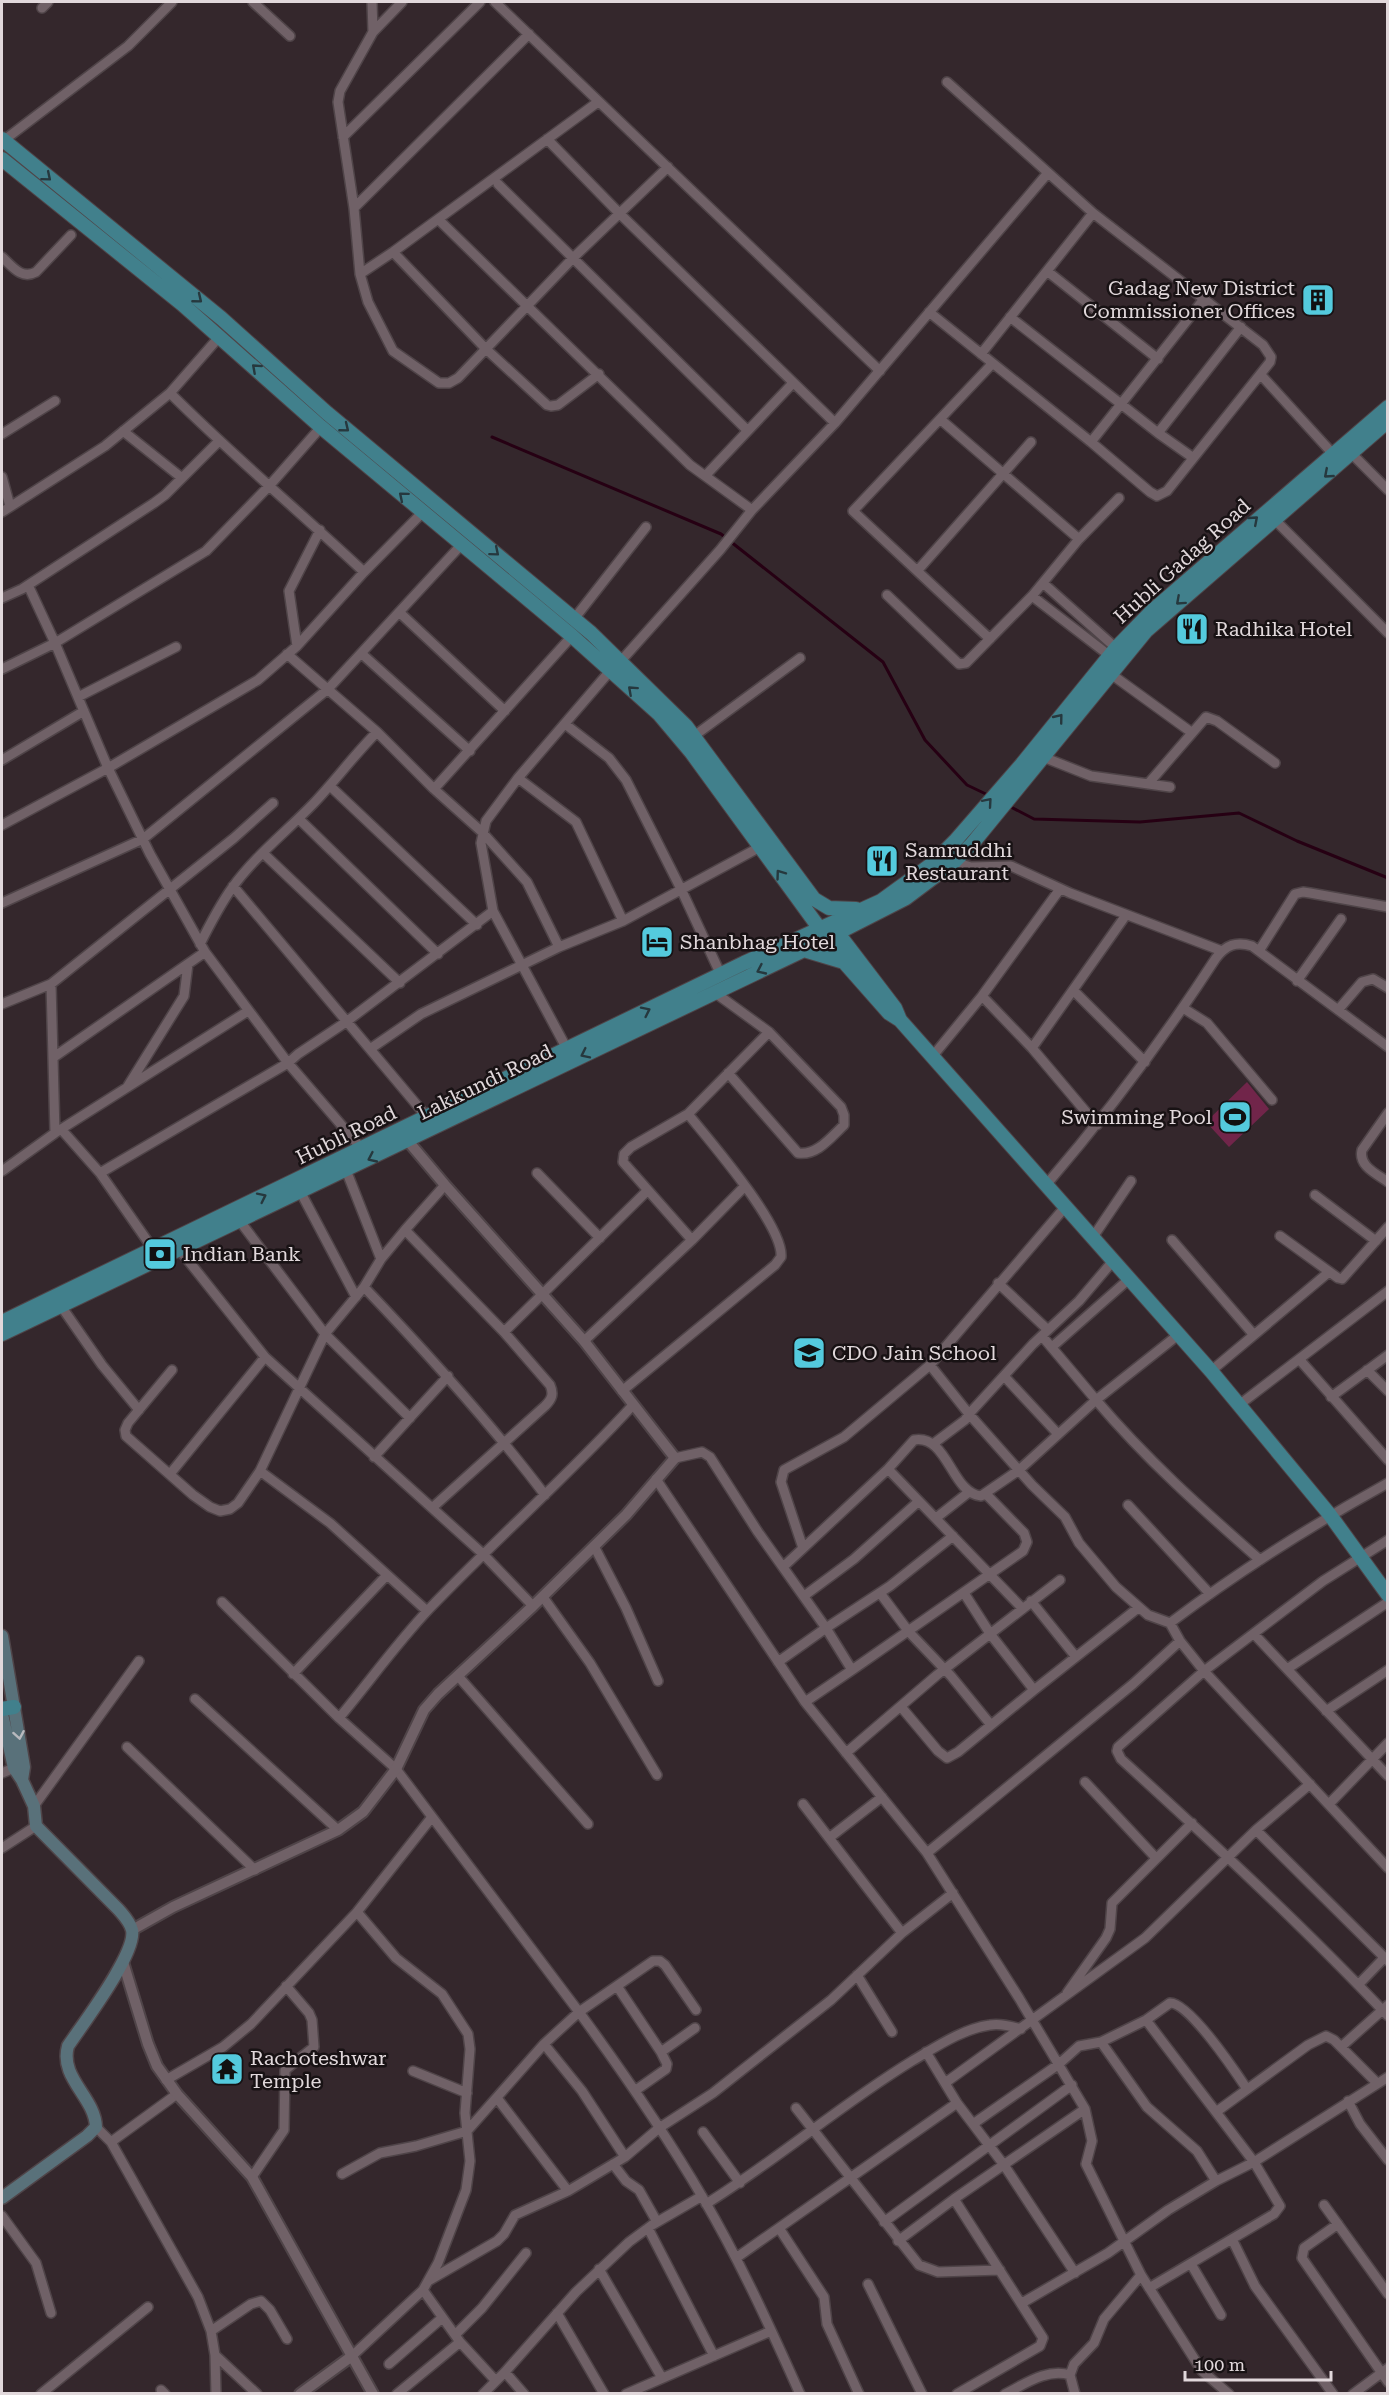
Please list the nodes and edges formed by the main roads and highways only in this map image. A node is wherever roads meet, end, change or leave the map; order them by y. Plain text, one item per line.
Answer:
1 (2, 140) edge
2 (2, 159) edge
3 (1388, 407) edge
4 (1388, 421) edge
5 (615, 666) junction
6 (955, 841) joint
7 (809, 903) junction
8 (863, 914) junction
9 (829, 930) junction
10 (793, 940) junction
11 (804, 950) junction
12 (850, 959) junction
13 (2, 1322) edge
14 (2, 1334) edge
15 (1388, 1595) edge
16 (2, 1636) edge
17 (4, 1716) edge
18 (22, 1780) junction
19 (2, 2198) edge

1 -> 5 main road
5 -> 2 main road
6 -> 3 main road, Hubli Gadag Road
4 -> 8 main road, Hubli Gadag Road
7 -> 5 main road
5 - 7 main road
6 - 8 main road, Hubli Road
7 - 8 main road
7 - 9 main road
7 - 10 main road
8 - 9 main road, Hubli Road
8 - 12 main road
9 - 10 main road, Hubli Road
9 - 11 main road, Lakkundi Road
9 - 12 main road
13 -> 10 main road, Hubli Road
11 - 12 main road
11 -> 14 main road, Lakkundi Road
12 - 15 main road
16 - 17 main road
17 - 18 main road
17 -> 18 main road
18 - 19 main road

